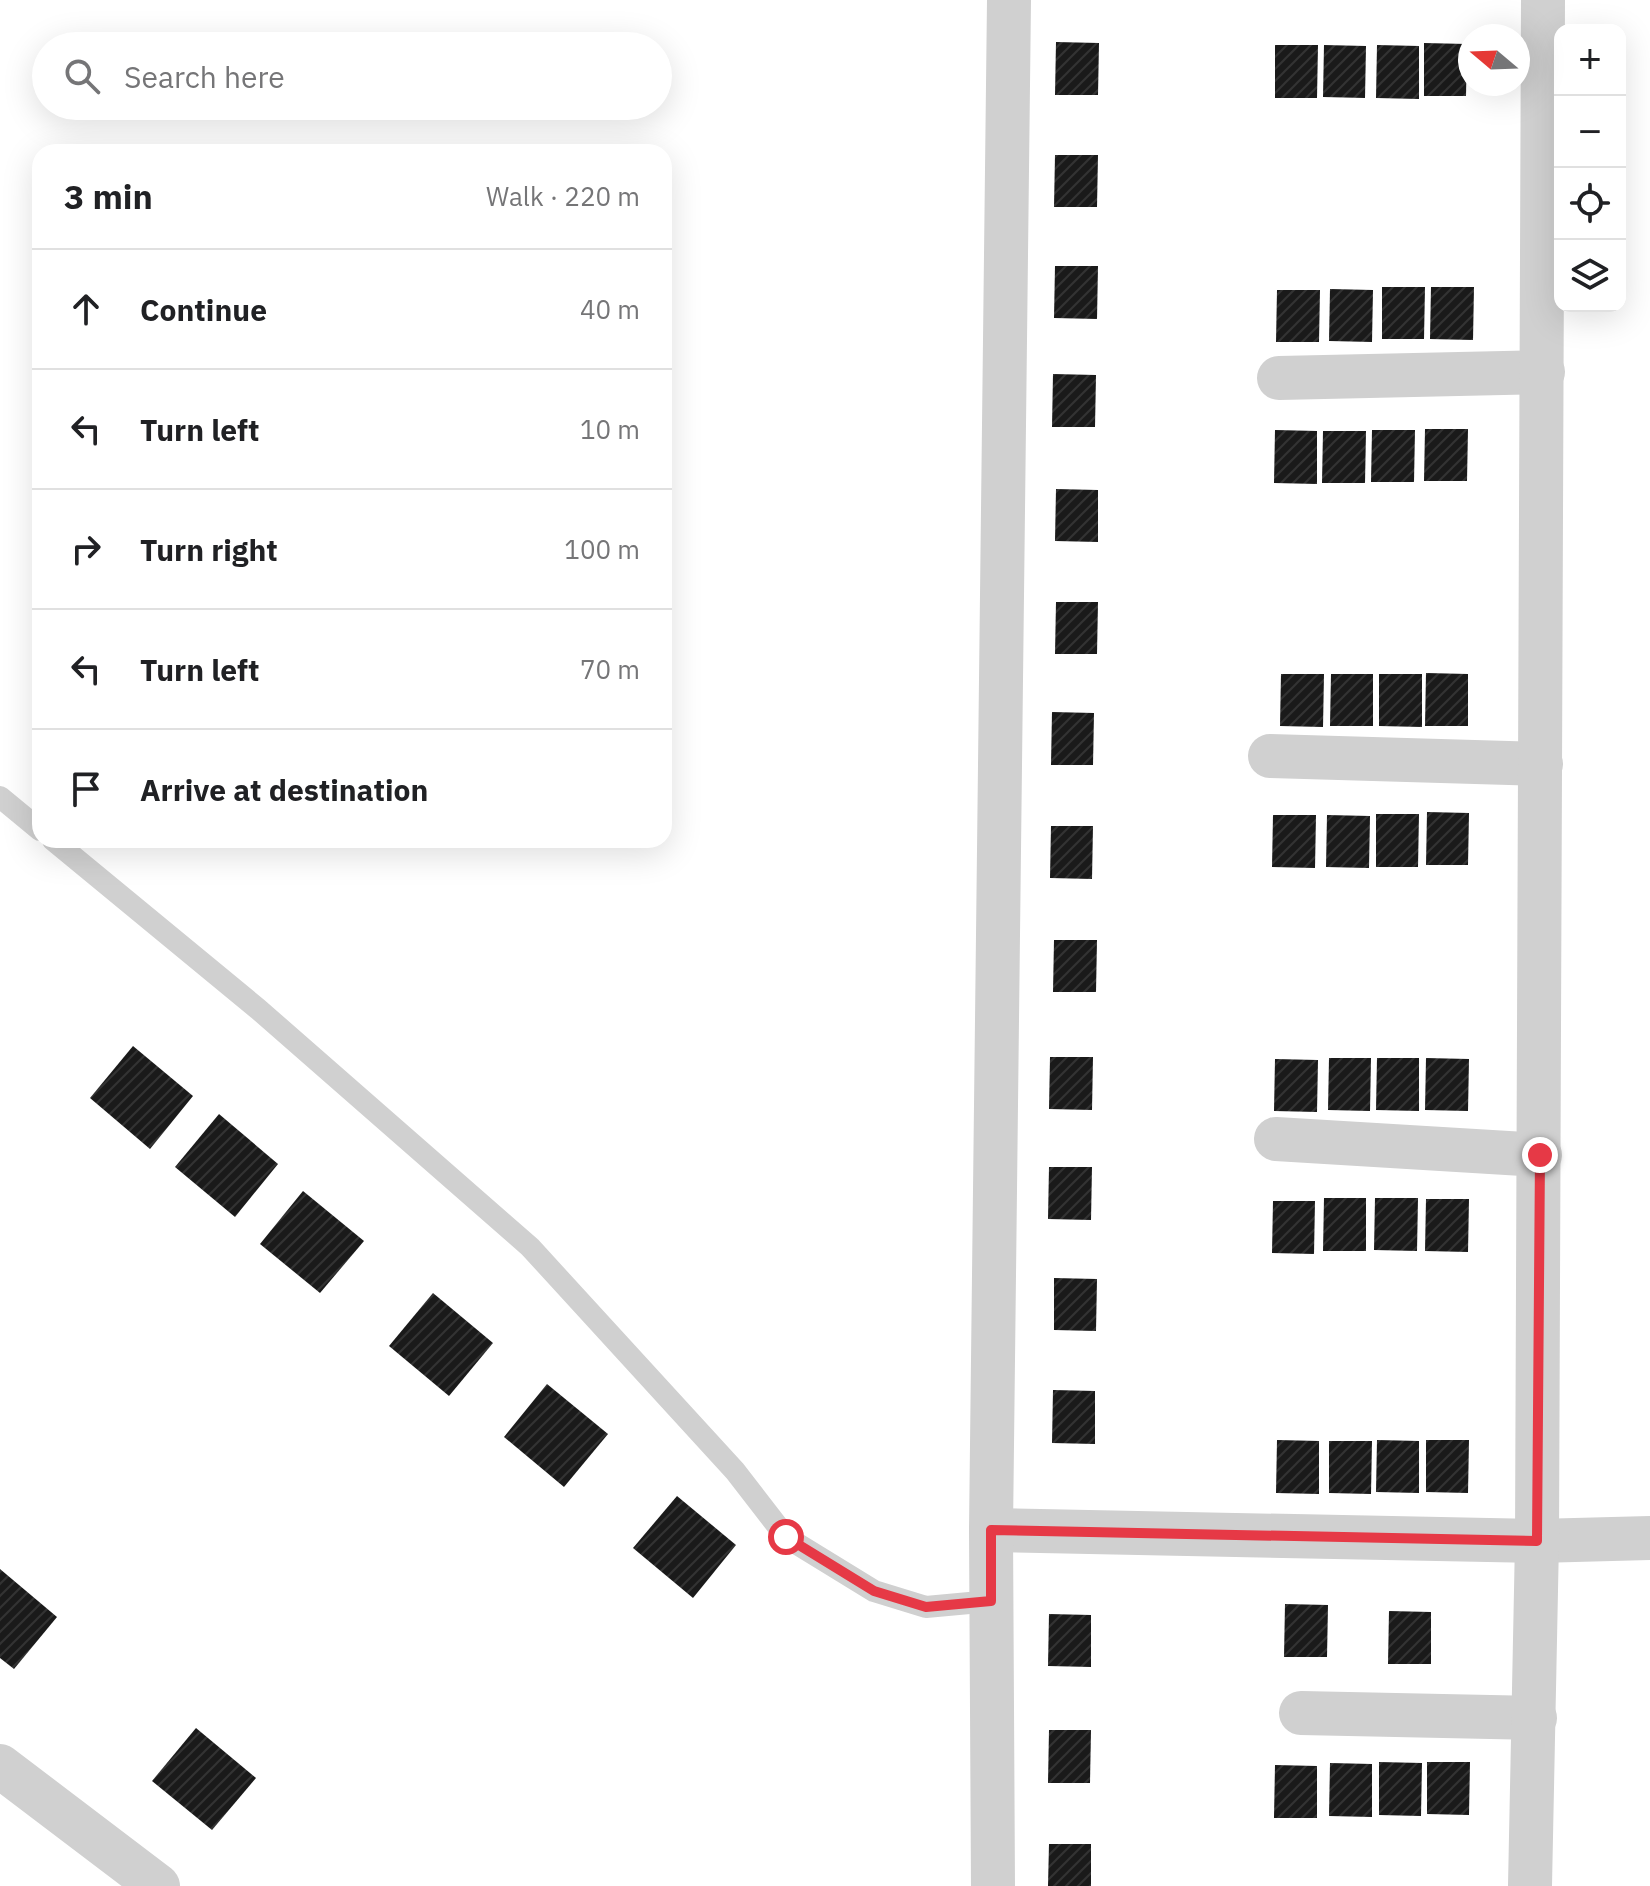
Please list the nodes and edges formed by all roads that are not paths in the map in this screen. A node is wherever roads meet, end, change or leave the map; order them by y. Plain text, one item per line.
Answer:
1 (1009, 0) edge
2 (1543, 0) edge
3 (1543, 372) junction
4 (1279, 378) dead end
5 (1270, 756) dead end
6 (1541, 764) junction
7 (0, 797) edge
8 (32, 823) edge
9 (63, 848) edge
10 (1276, 1139) dead end
11 (1540, 1155) junction
12 (991, 1530) junction
13 (1650, 1538) edge
14 (1537, 1541) junction
15 (991, 1601) junction
16 (1301, 1713) dead end
17 (1535, 1718) junction
18 (4, 1776) edge
19 (158, 1886) edge
20 (993, 1886) edge
21 (1530, 1886) edge

1 - 12 street
2 - 3 street
3 - 4 street
3 - 6 street
5 - 6 street
6 - 11 street
7 - 8 lane
9 - 15 lane
10 - 11 street
11 - 14 street
12 - 14 street
12 - 15 street
13 - 14 street
14 - 17 street
15 - 20 street
16 - 17 street
17 - 21 street
18 - 19 street

